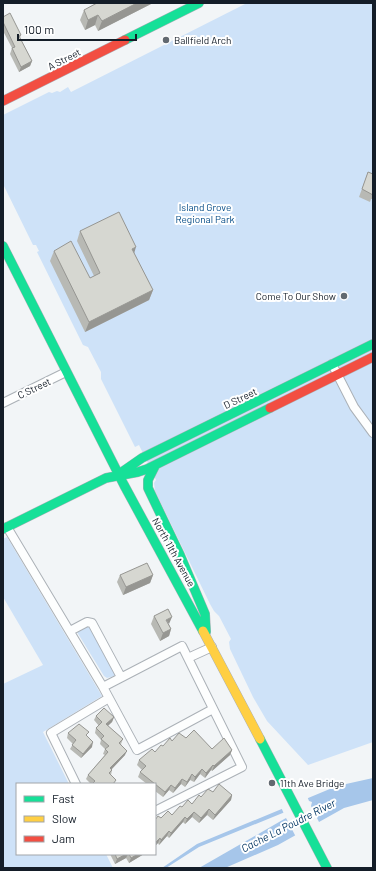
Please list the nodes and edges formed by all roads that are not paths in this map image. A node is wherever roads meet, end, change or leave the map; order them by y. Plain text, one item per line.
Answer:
1 (199, 3) edge
2 (3, 101) edge
3 (4, 249) edge
4 (373, 344) edge
5 (373, 357) edge
6 (332, 364) junction
7 (66, 372) junction
8 (338, 377) junction
9 (3, 403) edge
10 (373, 434) edge
11 (155, 466) junction
12 (118, 475) junction
13 (5, 528) edge
14 (70, 631) junction
15 (206, 636) junction
16 (212, 647) junction
17 (188, 658) junction
18 (122, 677) junction
19 (103, 687) junction
20 (109, 698) junction
21 (213, 709) junction
22 (76, 783) edge
23 (156, 810) edge
24 (327, 868) edge

1 - 2 street, A Street
3 - 7 street, North 11th Avenue
4 - 6 street, D Street
5 - 8 street, D Street
6 - 8 street
6 - 12 street, D Street
7 - 9 street, C Street
7 - 12 street, North 11th Avenue
8 - 10 street
8 - 11 street, D Street
11 - 12 street, D Street
11 - 15 street
12 - 13 street, D Street
12 - 15 street, North 11th Avenue
13 - 14 street
14 - 18 street
14 - 19 street
15 - 16 street, North 11th Avenue
16 - 17 street
16 - 24 street, North 11th Avenue
17 - 18 street
17 - 21 street
18 - 19 street
19 - 20 street
20 - 21 street
20 - 22 street
21 - 23 street

